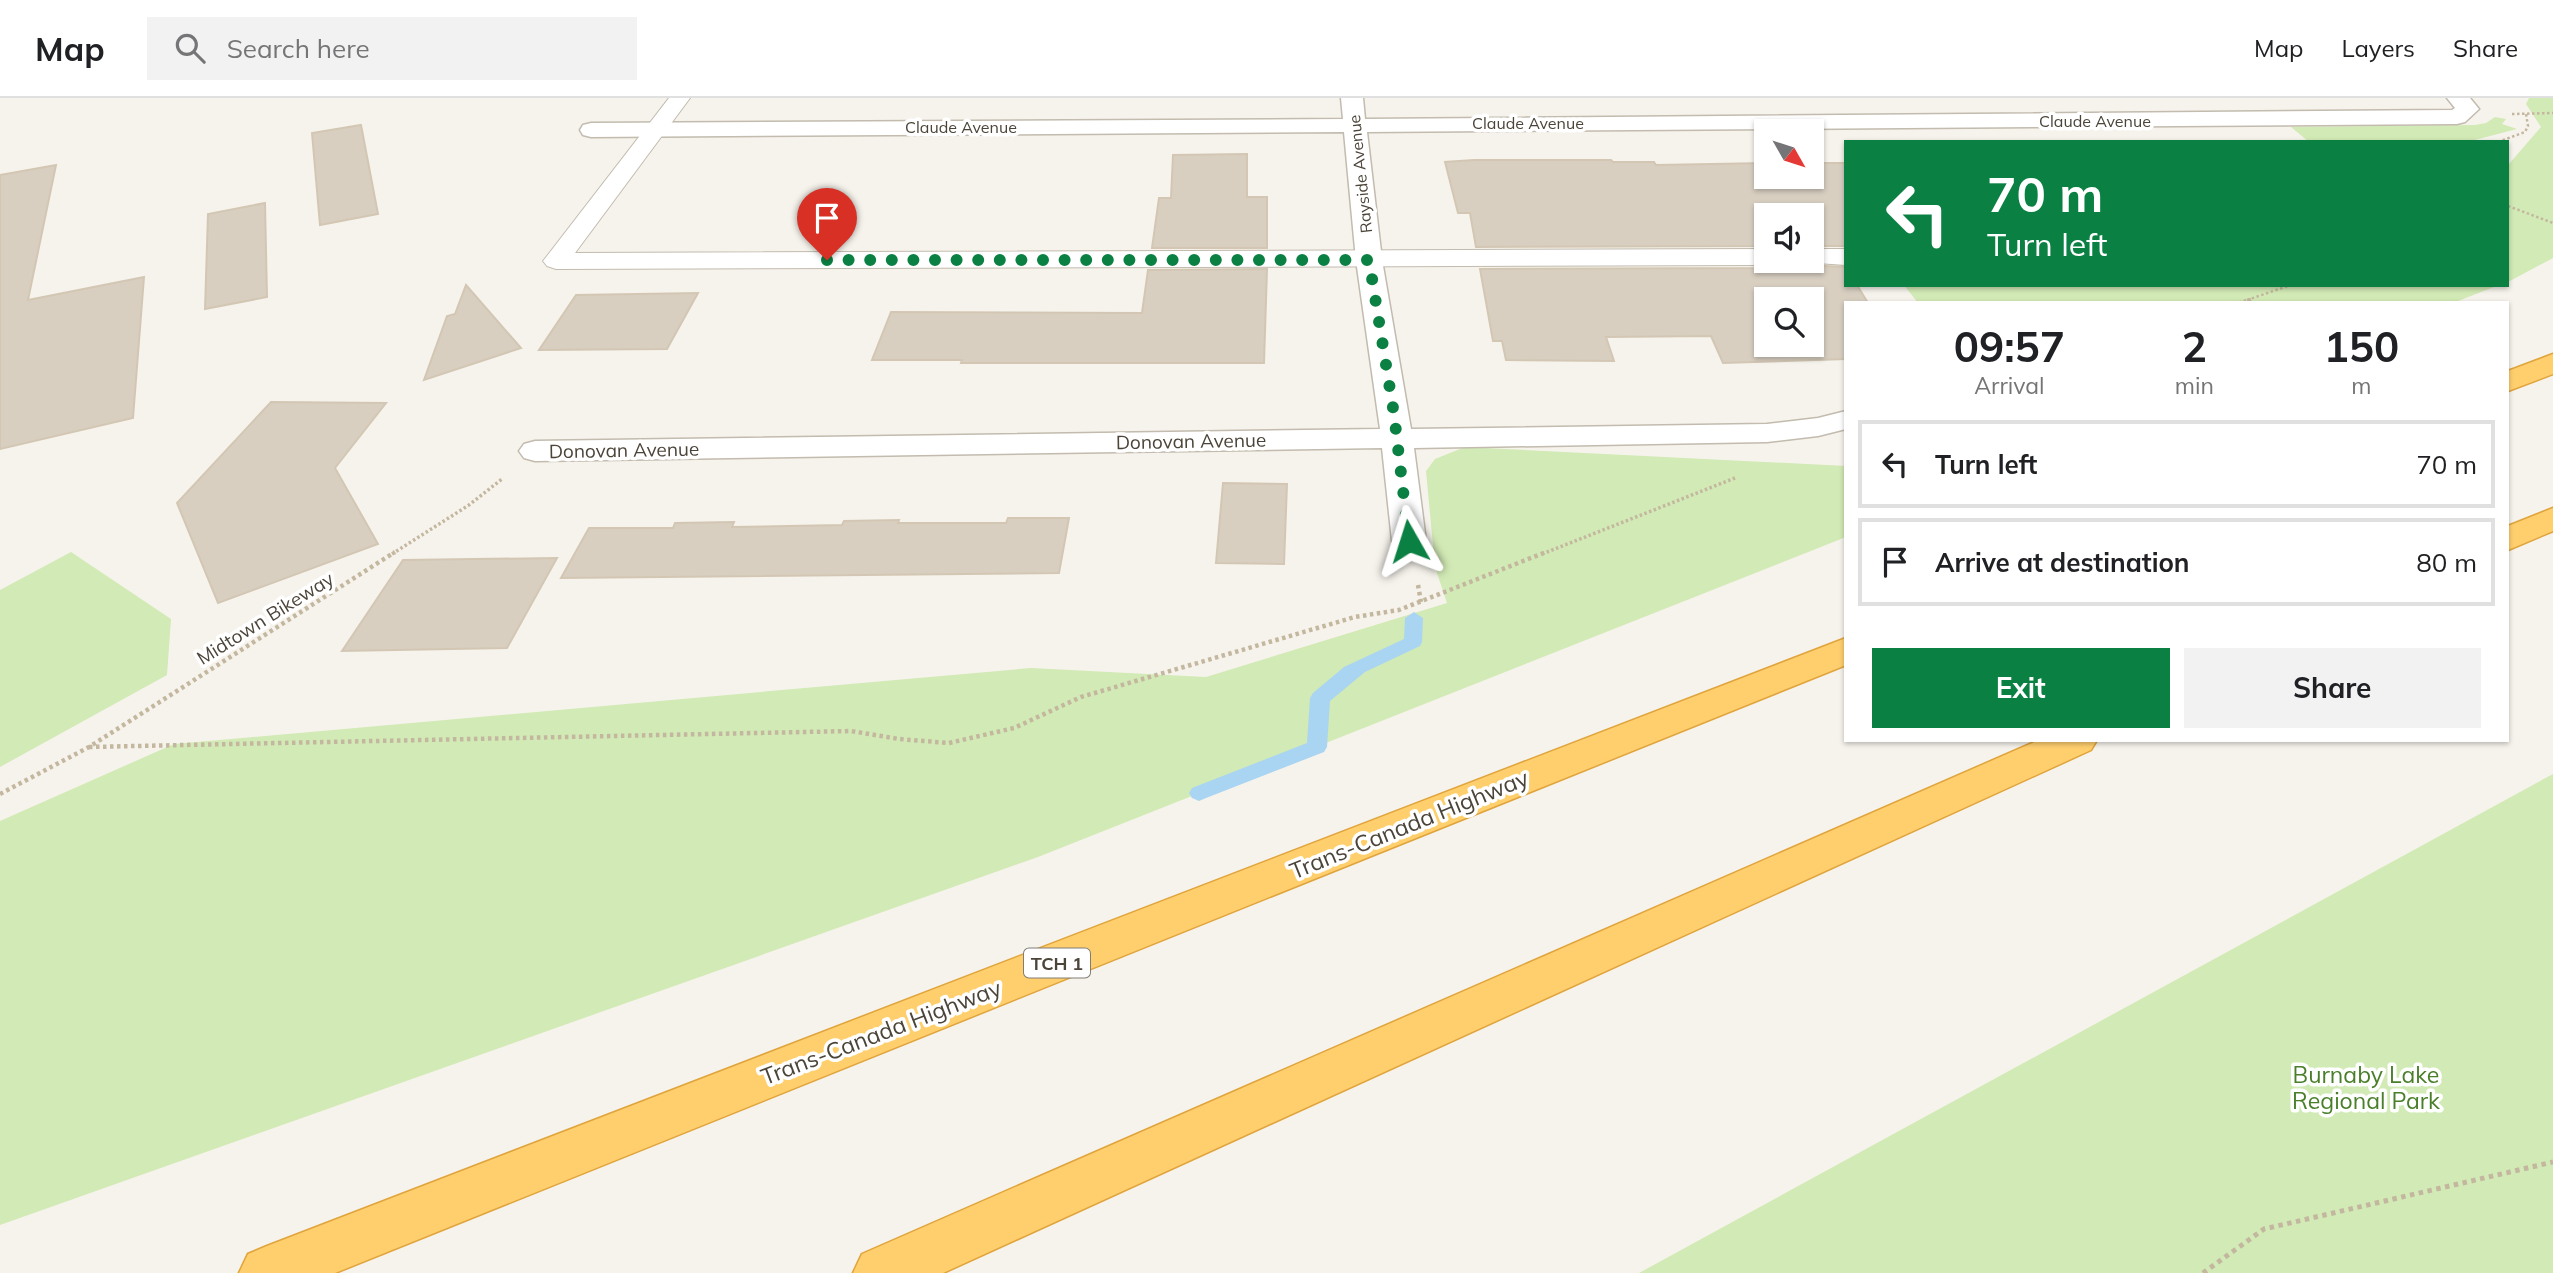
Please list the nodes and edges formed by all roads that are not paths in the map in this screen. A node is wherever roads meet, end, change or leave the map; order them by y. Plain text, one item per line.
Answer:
1 (680, 98) edge
2 (1352, 98) edge
3 (2461, 106) edge
4 (1356, 125) junction
5 (656, 128) junction
6 (591, 130) dead end
7 (1754, 257) edge
8 (1824, 257) edge
9 (1844, 257) edge
10 (1369, 260) junction
11 (2553, 363) edge
12 (2509, 383) edge
13 (1844, 420) edge
14 (1397, 438) junction
15 (535, 451) road end
16 (2553, 518) edge
17 (2509, 540) edge
18 (1409, 541) dead end
19 (1844, 652) edge
20 (2073, 742) edge
21 (267, 1273) edge
22 (881, 1273) edge

1 - 5 lane
2 - 4 street, Rayside Avenue
3 - 4 street, Claude Avenue
4 - 5 street, Claude Avenue
4 - 10 street, Rayside Avenue
5 - 6 street, Claude Avenue
5 - 10 lane
7 - 10 lane
8 - 9 lane
10 - 14 street, Rayside Avenue
11 - 12 highway
13 - 14 street, Donovan Avenue
14 - 15 street, Donovan Avenue
14 - 18 street, Rayside Avenue
16 - 17 highway
19 - 21 highway, Trans-Canada Highway / TCH 1
20 - 22 highway

